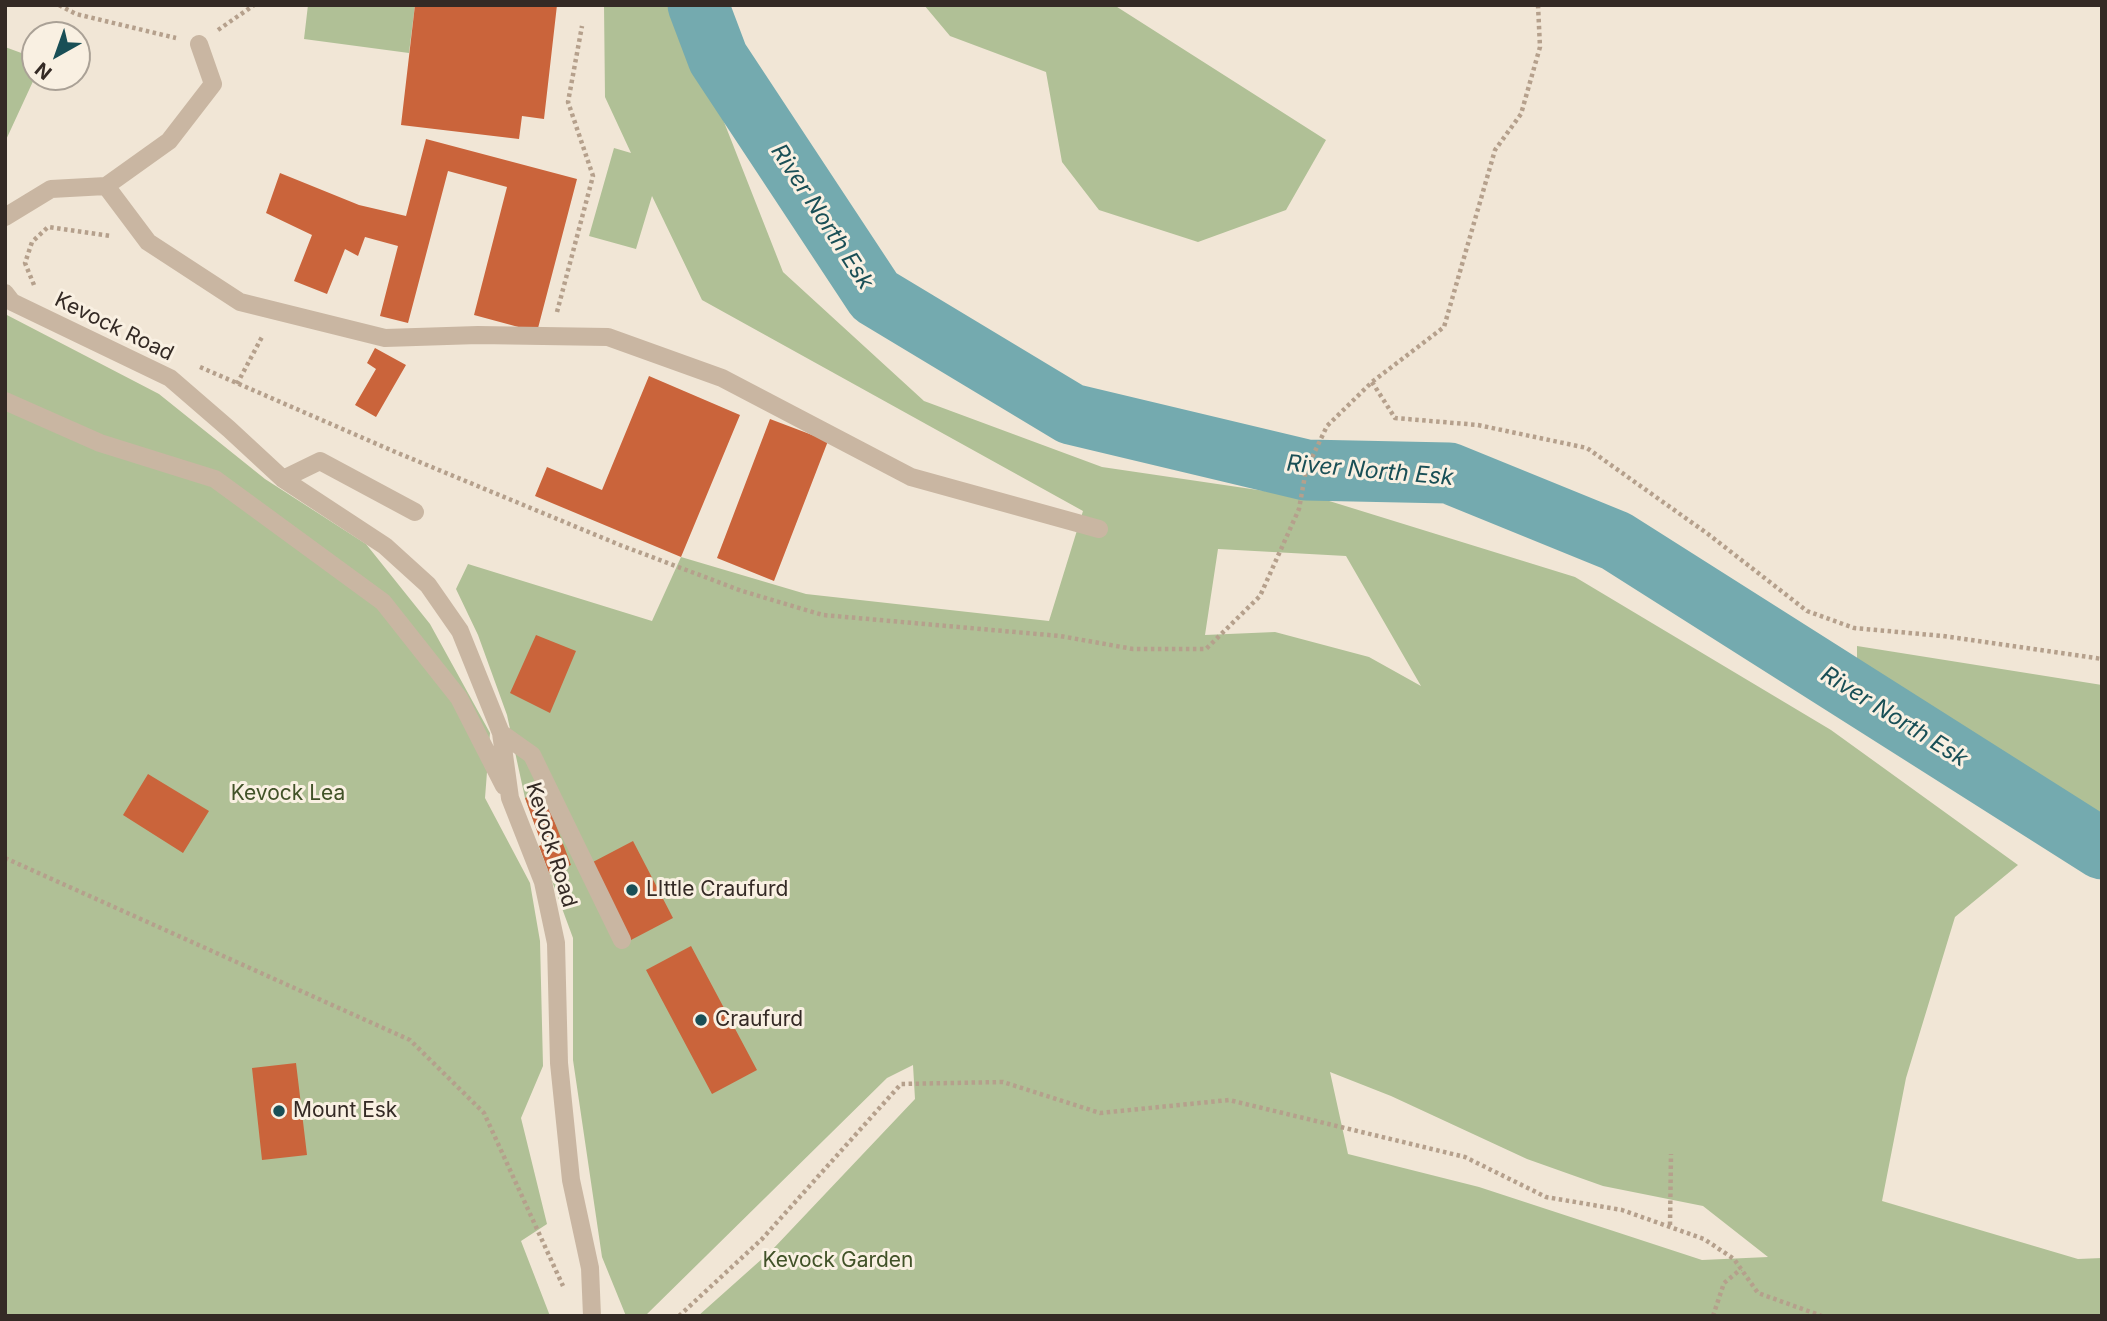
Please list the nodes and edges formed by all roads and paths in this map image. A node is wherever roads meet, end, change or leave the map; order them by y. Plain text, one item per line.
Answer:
1 (59, 5) edge
2 (254, 5) edge
3 (1538, 5) edge
4 (582, 26) dead end
5 (199, 44) junction
6 (106, 186) junction
7 (5, 217) edge
8 (148, 242) junction
9 (5, 292) edge
10 (38, 293) dead end
11 (275, 311) junction
12 (550, 337) junction
13 (189, 363) dead end
14 (1372, 382) junction
15 (237, 384) junction
16 (5, 401) edge
17 (283, 479) junction
18 (415, 512) dead end
19 (1099, 529) dead end
20 (2102, 659) edge
21 (501, 733) junction
22 (510, 798) junction
23 (5, 859) edge
24 (622, 940) dead end
25 (1671, 1154) dead end
26 (1670, 1226) junction
27 (1741, 1269) junction
28 (565, 1290) dead end
29 (592, 1316) edge
30 (679, 1316) edge
31 (1713, 1316) edge
32 (1822, 1316) edge

1 - 5 path
2 - 5 path
3 - 14 path
4 - 12 path
5 - 6 street
6 - 7 street
6 - 8 street
8 - 10 path
8 - 11 street
9 - 17 street, Kevock Road
11 - 12 street
11 - 15 path
12 - 19 street
13 - 15 path
14 - 15 path
14 - 20 path
16 - 22 street
17 - 18 street
17 - 21 street, Kevock Road
21 - 22 street, Kevock Road
21 - 24 street
22 - 29 street, Kevock Road
23 - 28 path
25 - 26 path
26 - 27 path
26 - 30 path
27 - 31 path
27 - 32 path

